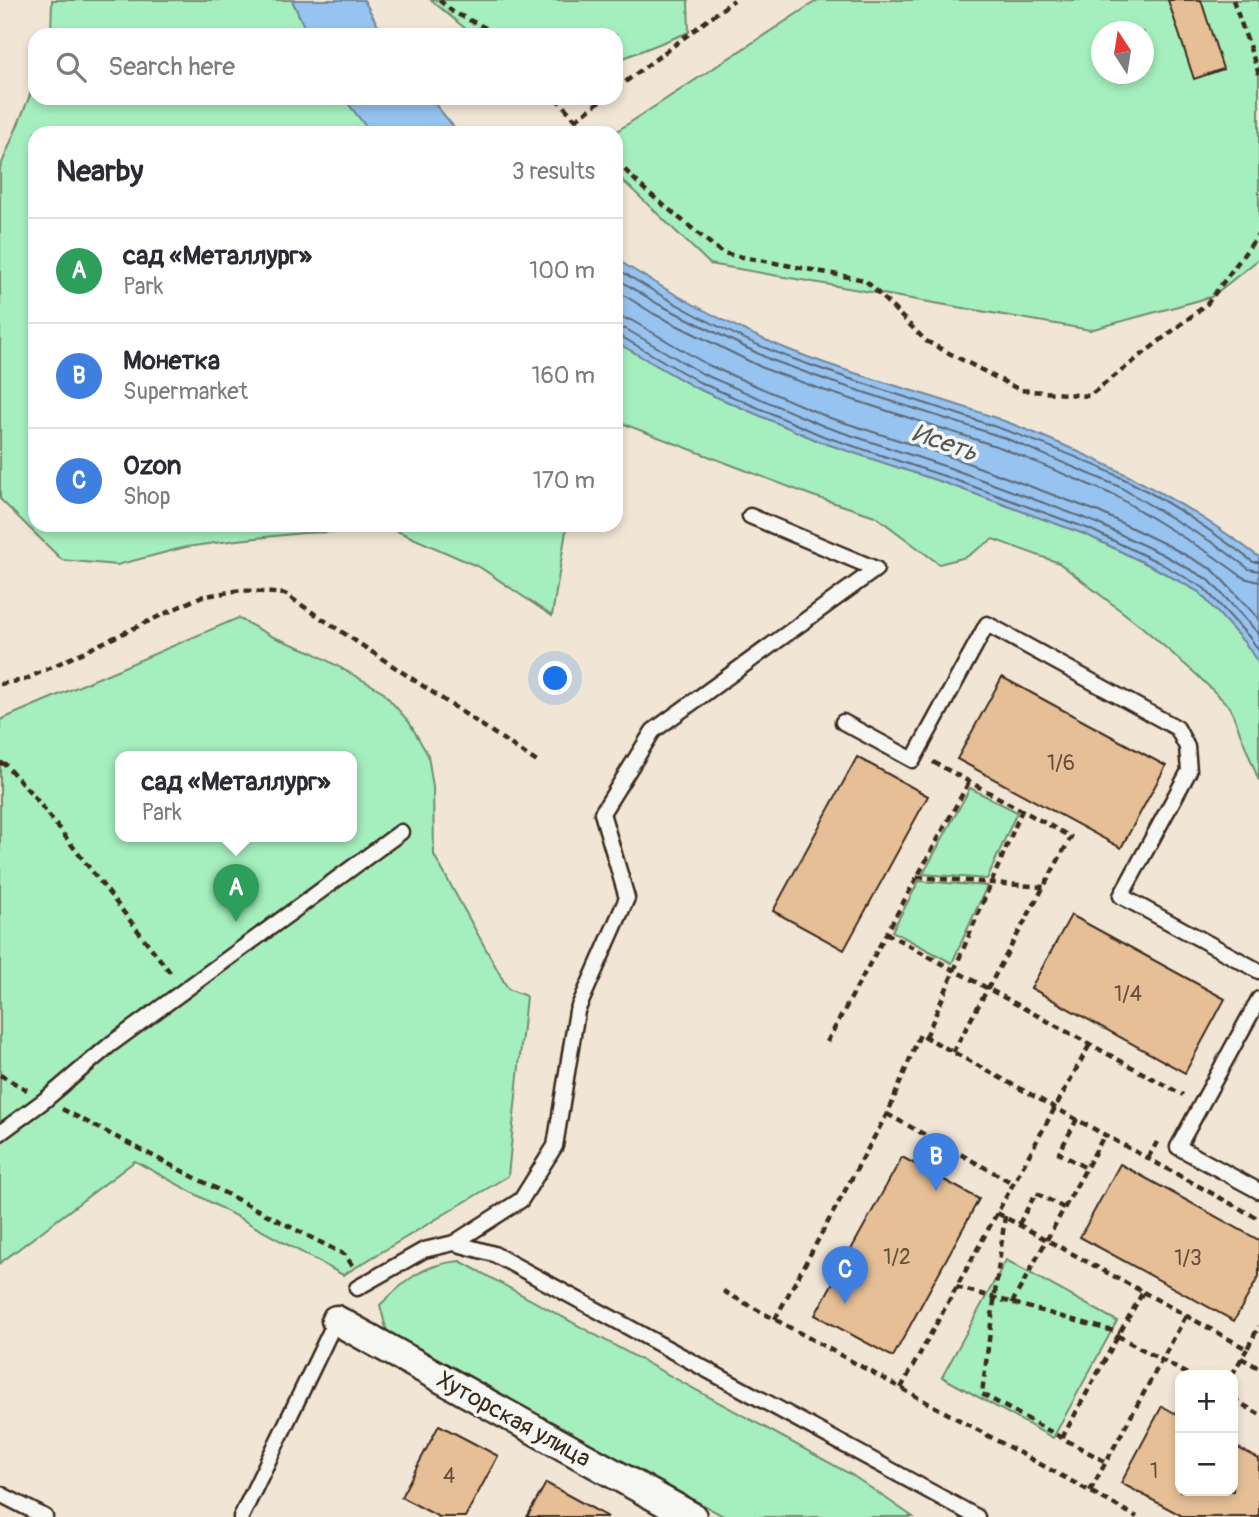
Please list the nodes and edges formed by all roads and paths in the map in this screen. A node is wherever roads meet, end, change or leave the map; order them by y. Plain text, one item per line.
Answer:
1 (439, 0) edge
2 (734, 0) edge
3 (1233, 0) edge
4 (486, 28) edge
5 (1259, 74) edge
6 (623, 84) edge
7 (562, 105) edge
8 (595, 105) edge
9 (575, 120) junction
10 (581, 126) edge
11 (623, 168) edge
12 (1259, 234) edge
13 (750, 516) dead end
14 (0, 684) edge
15 (843, 722) dead end
16 (917, 753) junction
17 (537, 762) dead end
18 (0, 763) edge
19 (969, 781) junction
20 (1022, 810) junction
21 (401, 832) dead end
22 (917, 877) junction
23 (992, 883) junction
24 (1044, 887) junction
25 (886, 933) junction
26 (954, 970) junction
27 (1259, 971) edge
28 (988, 988) junction
29 (184, 991) junction
30 (1259, 999) edge
31 (926, 1037) junction
32 (827, 1042) dead end
33 (1090, 1044) junction
34 (953, 1052) junction
35 (0, 1075) edge
36 (45, 1100) junction
37 (1201, 1104) junction
38 (1055, 1107) junction
39 (887, 1114) junction
40 (1077, 1119) junction
41 (0, 1133) edge
42 (1105, 1134) junction
43 (1086, 1168) junction
44 (1013, 1183) junction
45 (1259, 1191) edge
46 (1064, 1208) junction
47 (998, 1213) junction
48 (1005, 1216) junction
49 (1259, 1219) edge
50 (1019, 1224) junction
51 (1047, 1240) junction
52 (454, 1243) junction
53 (956, 1287) junction
54 (357, 1289) joint
55 (723, 1291) dead end
56 (1143, 1292) junction
57 (994, 1298) junction
58 (1012, 1303) junction
59 (1186, 1316) junction
60 (775, 1319) junction
61 (336, 1320) joint
62 (1259, 1326) edge
63 (1119, 1335) junction
64 (1247, 1349) junction
65 (1241, 1359) junction
66 (1162, 1360) junction
67 (1259, 1368) edge
68 (1180, 1370) edge
69 (1235, 1370) edge
70 (901, 1388) junction
71 (1238, 1402) edge
72 (1259, 1414) edge
73 (1062, 1438) junction
74 (1106, 1462) junction
75 (1090, 1491) junction
76 (0, 1494) edge
77 (45, 1517) edge
78 (241, 1517) edge
79 (692, 1517) edge
80 (977, 1517) edge
81 (1137, 1517) edge

1 - 4 path
2 - 6 path
3 - 5 path
7 - 9 path
8 - 9 path
9 - 10 path
11 - 12 path
13 - 52 lane
14 - 17 path
15 - 16 lane
16 - 19 path
16 - 27 lane
18 - 29 path
19 - 20 path
19 - 22 path
20 - 23 path
20 - 24 path
21 - 29 lane
22 - 23 path
22 - 25 path
23 - 24 path
23 - 26 path
24 - 28 path
25 - 26 path
25 - 32 path
26 - 28 path
26 - 31 path
28 - 33 path
28 - 34 path
29 - 36 lane
30 - 37 lane
31 - 34 path
31 - 39 path
33 - 37 path
33 - 38 path
34 - 38 path
35 - 36 path
36 - 41 lane
36 - 54 path
37 - 45 lane
38 - 40 path
38 - 44 path
39 - 44 path
39 - 60 path
40 - 42 path
40 - 43 path
42 - 43 path
42 - 49 path
43 - 46 path
44 - 47 path
46 - 50 path
46 - 51 path
47 - 48 path
47 - 53 path
48 - 50 path
48 - 57 path
50 - 51 path
51 - 56 path
51 - 58 path
52 - 54 lane
52 - 80 lane
53 - 57 path
53 - 70 path
55 - 60 path
56 - 59 path
56 - 63 path
57 - 58 path
57 - 73 path
58 - 63 path
59 - 64 path
59 - 66 path
60 - 70 path
61 - 78 lane
61 - 79 street, Хуторская улица
62 - 64 path
63 - 66 path
63 - 73 path
64 - 65 path
65 - 67 path
65 - 69 path
66 - 68 path
66 - 74 path
70 - 75 path
71 - 72 path
73 - 74 path
74 - 75 path
75 - 81 path
76 - 77 lane

